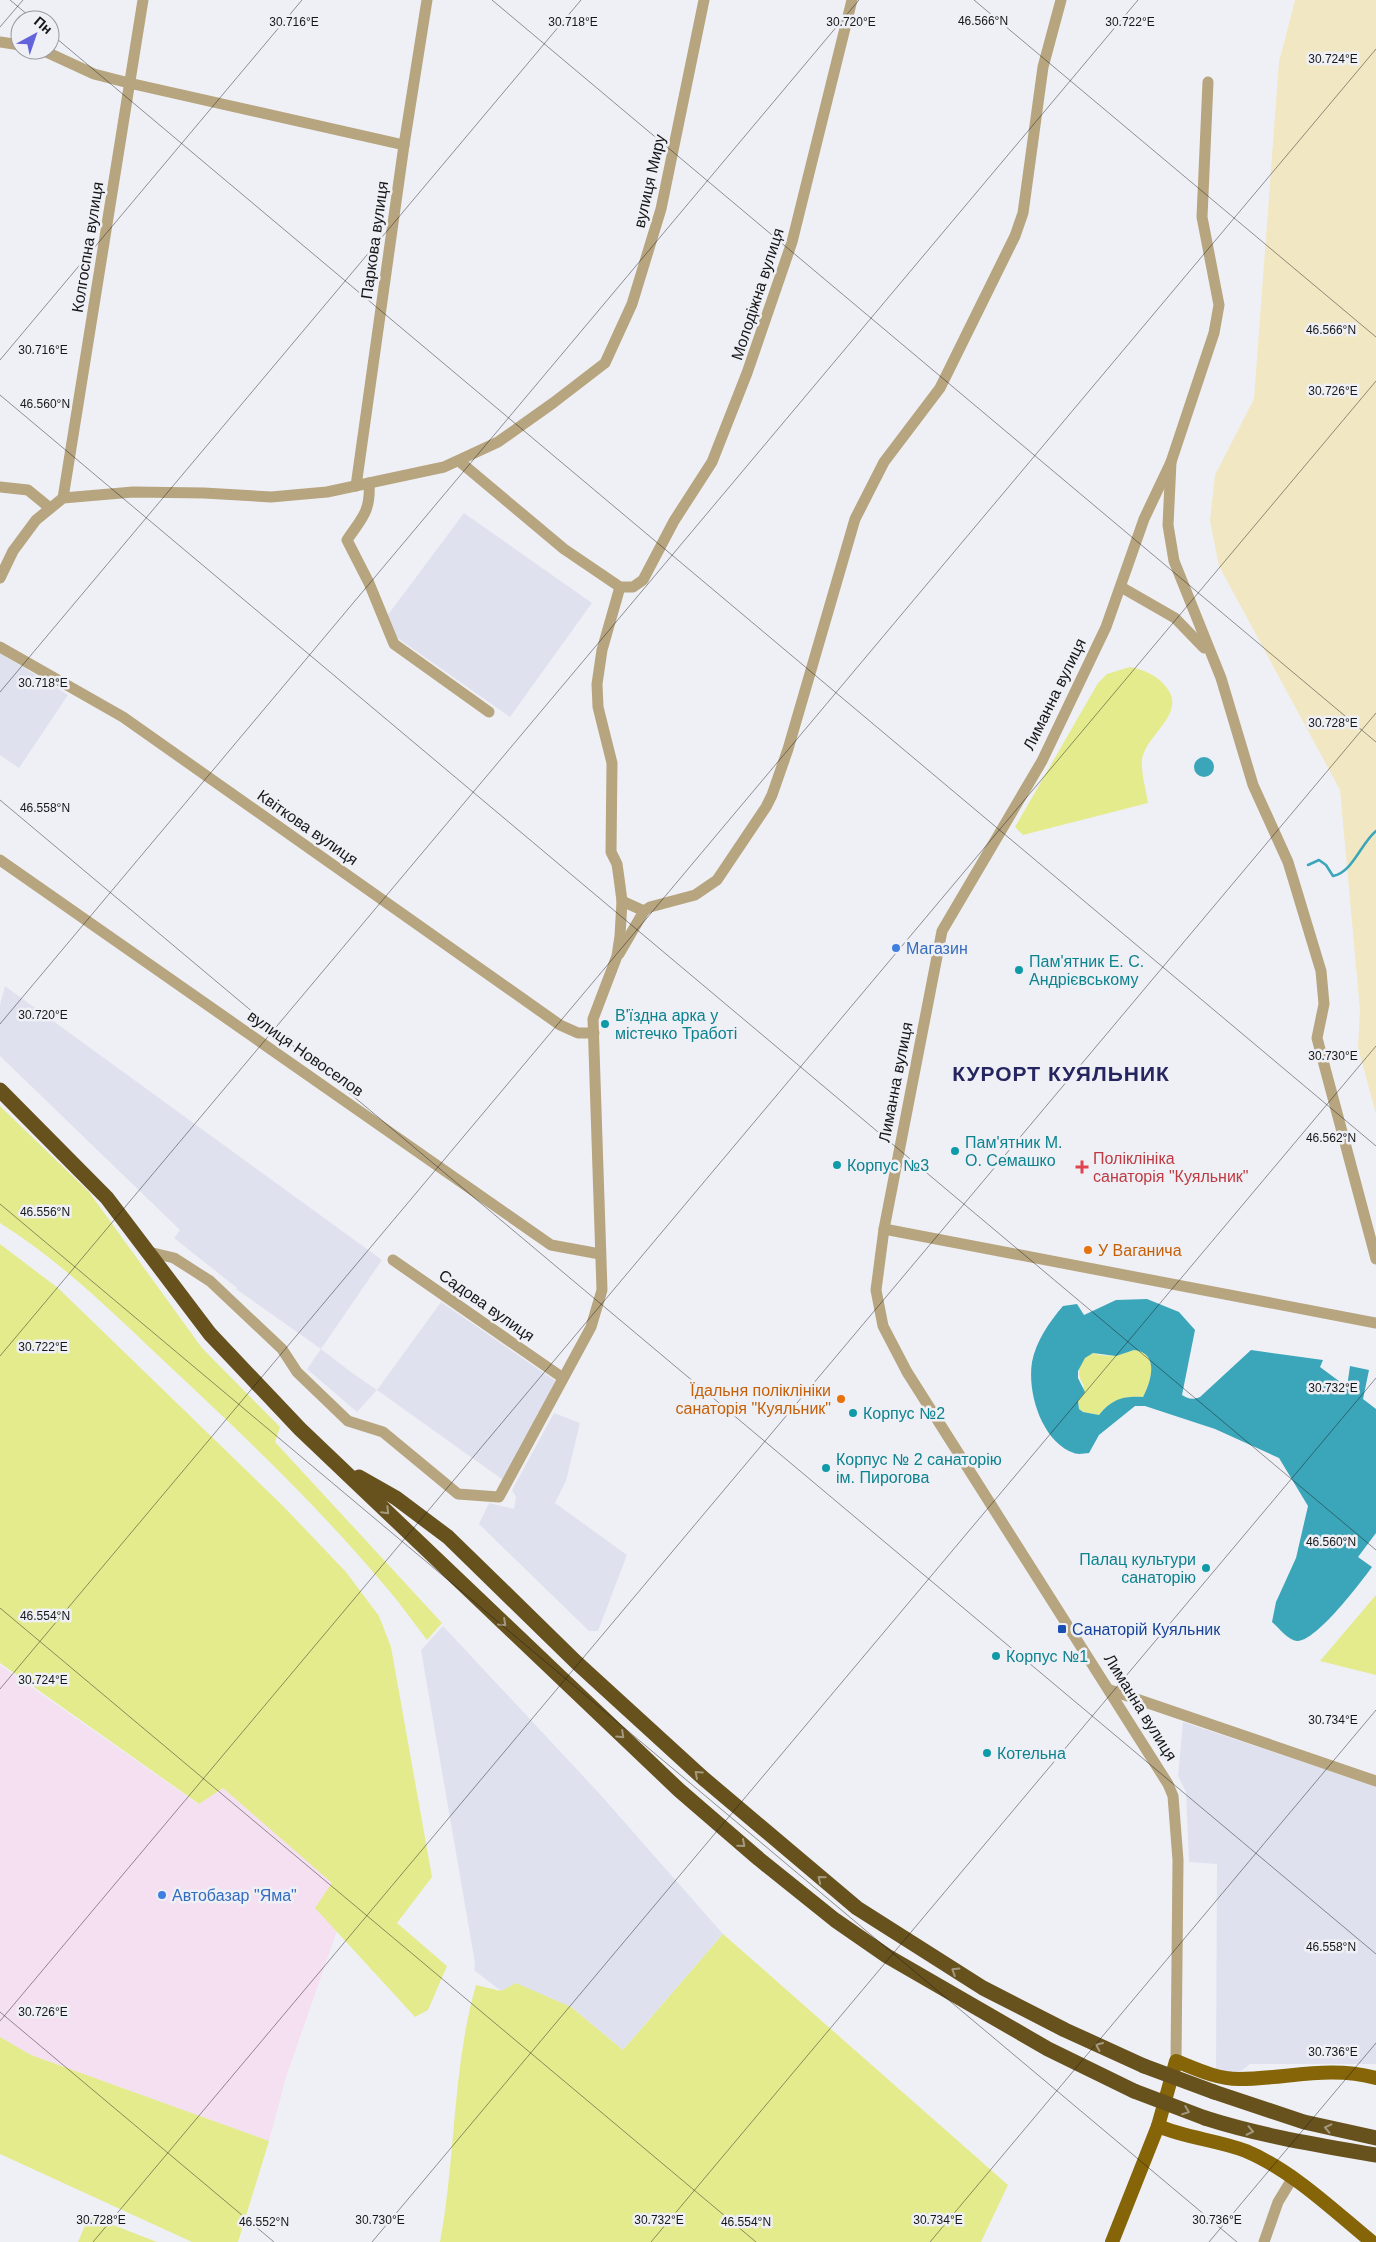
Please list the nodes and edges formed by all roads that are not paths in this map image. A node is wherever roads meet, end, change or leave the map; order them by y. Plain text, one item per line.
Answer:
1 (143, 0) edge
2 (427, 0) edge
3 (704, 0) edge
4 (852, 0) edge
5 (1061, 0) edge
6 (60, 58) edge
7 (1208, 82) dead end
8 (129, 84) junction
9 (404, 145) junction
10 (459, 461) junction
11 (1171, 462) junction
12 (369, 483) junction
13 (356, 486) junction
14 (0, 487) edge
15 (63, 498) junction
16 (50, 508) junction
17 (0, 578) edge
18 (620, 587) junction
19 (1121, 587) junction
20 (0, 647) edge
21 (1209, 653) junction
22 (488, 712) dead end
23 (0, 860) edge
24 (622, 901) junction
25 (644, 911) junction
26 (618, 956) junction
27 (596, 1026) junction
28 (0, 1090) edge
29 (884, 1229) junction
30 (149, 1252) junction
31 (600, 1254) junction
32 (1376, 1258) edge
33 (393, 1260) dead end
34 (1376, 1323) edge
35 (563, 1378) junction
36 (339, 1464) junction
37 (1110, 1690) junction
38 (1376, 1781) edge
39 (1176, 2062) junction
40 (1376, 2078) edge
41 (1158, 2126) junction
42 (1376, 2138) edge
43 (1296, 2140) junction
44 (1376, 2155) edge
45 (1376, 2162) edge
46 (1292, 2179) junction
47 (1112, 2242) edge
48 (1264, 2242) edge
49 (1372, 2242) edge

1 - 8 street, Колгоспна вулиця
2 - 9 street, Паркова вулиця
3 - 10 street, вулиця Миру
4 - 18 street, Молодіжна вулиця
5 - 25 street
6 - 8 street
7 - 11 street
8 - 9 street
8 - 15 street, Колгоспна вулиця
9 - 13 street, Паркова вулиця
10 - 12 street
10 - 18 street
11 - 19 street, Лиманна вулиця
11 - 21 street
12 - 13 street
12 - 22 street
13 - 15 street
14 - 16 street
15 - 16 street
16 - 17 street
18 - 24 street
19 - 21 street
19 - 29 street, Лиманна вулиця
20 - 27 street, Квіткова вулиця
21 - 32 street
23 - 31 street, вулиця Новоселов
24 - 25 street
24 - 26 street
25 - 26 street
26 - 27 street
27 - 31 street
28 - 30 highway
29 - 34 street
29 - 37 street, Лиманна вулиця
30 - 35 street
30 - 36 highway
31 - 35 street
33 - 35 street, Садова вулиця
42 -> 36 highway, bridge
36 -> 43 highway, bridge
37 - 38 street
37 - 39 street, Лиманна вулиця
39 - 40 main road
39 - 41 main road, Лиманна вулиця
41 - 46 main road
41 - 47 main road, Лиманна вулиця
43 - 44 highway
43 - 45 highway
46 - 48 street
46 - 49 main road

